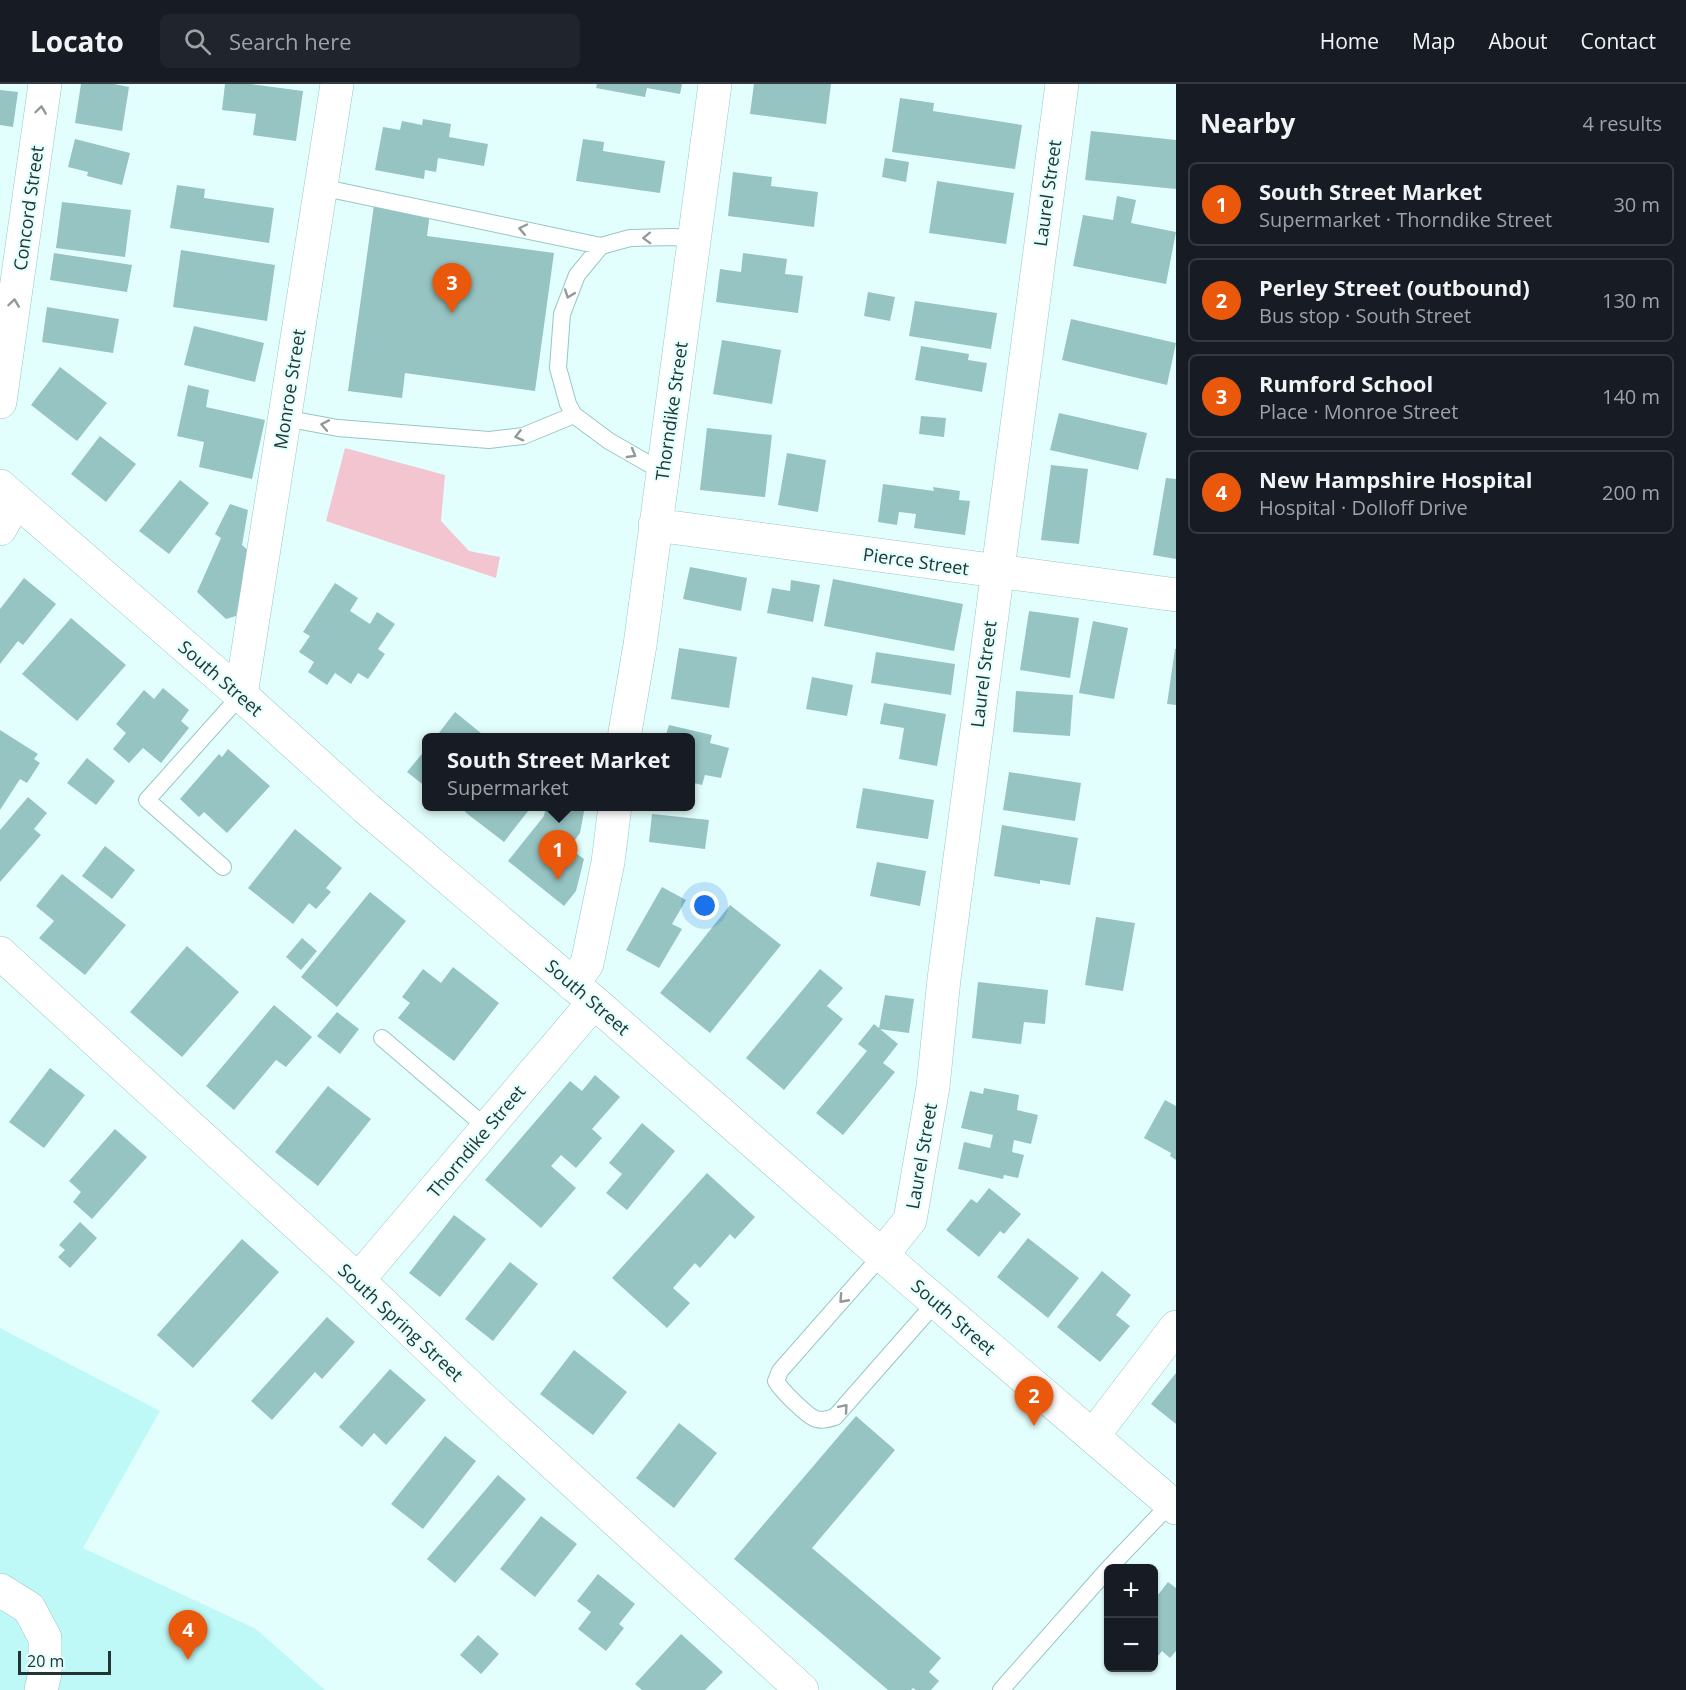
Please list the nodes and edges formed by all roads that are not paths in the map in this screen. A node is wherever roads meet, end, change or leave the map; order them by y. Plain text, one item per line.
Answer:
1 (45, 84) edge
2 (337, 84) edge
3 (715, 84) edge
4 (1062, 84) edge
5 (320, 187) junction
6 (694, 238) junction
7 (601, 246) junction
8 (0, 402) edge
9 (574, 416) junction
10 (284, 418) junction
11 (663, 472) junction
12 (8, 493) edge
13 (655, 525) junction
14 (0, 529) edge
15 (997, 572) junction
16 (1176, 595) edge
17 (241, 695) junction
18 (625, 733) edge
19 (614, 811) edge
20 (223, 867) dead end
21 (0, 953) edge
22 (583, 993) junction
23 (382, 1038) dead end
24 (487, 1128) junction
25 (882, 1255) junction
26 (358, 1280) junction
27 (936, 1302) junction
28 (1176, 1327) edge
29 (1092, 1436) junction
30 (1173, 1506) edge
31 (1114, 1564) edge
32 (1104, 1575) edge
33 (0, 1590) edge
34 (41, 1690) edge
35 (802, 1690) edge
36 (1001, 1690) edge

8 -> 1 street, Concord Street
2 - 5 street, Monroe Street
3 - 6 street, Thorndike Street
4 - 15 street, Laurel Street
7 -> 5 lane
5 - 10 street, Monroe Street
6 -> 7 lane
6 - 11 street, Thorndike Street
7 -> 9 lane
9 -> 10 lane
9 -> 11 lane
10 - 17 street, Monroe Street
11 - 13 street, Thorndike Street
12 - 14 street
12 - 17 street, South Street
13 - 15 street, Pierce Street
13 - 18 street, Thorndike Street
15 - 16 street, Pierce Street
15 - 25 street, Laurel Street
17 - 20 lane
17 - 22 street, South Street
19 - 22 street, Thorndike Street
21 - 26 street, South Spring Street
22 - 24 street, Thorndike Street
22 - 25 street, South Street
23 - 24 lane
24 - 26 street, Thorndike Street
25 - 27 street, South Street
25 -> 27 lane
26 - 35 street, South Spring Street
27 - 29 street, South Street
28 - 29 street
29 - 30 street, South Street
30 - 31 lane
32 - 36 lane
33 - 34 street

